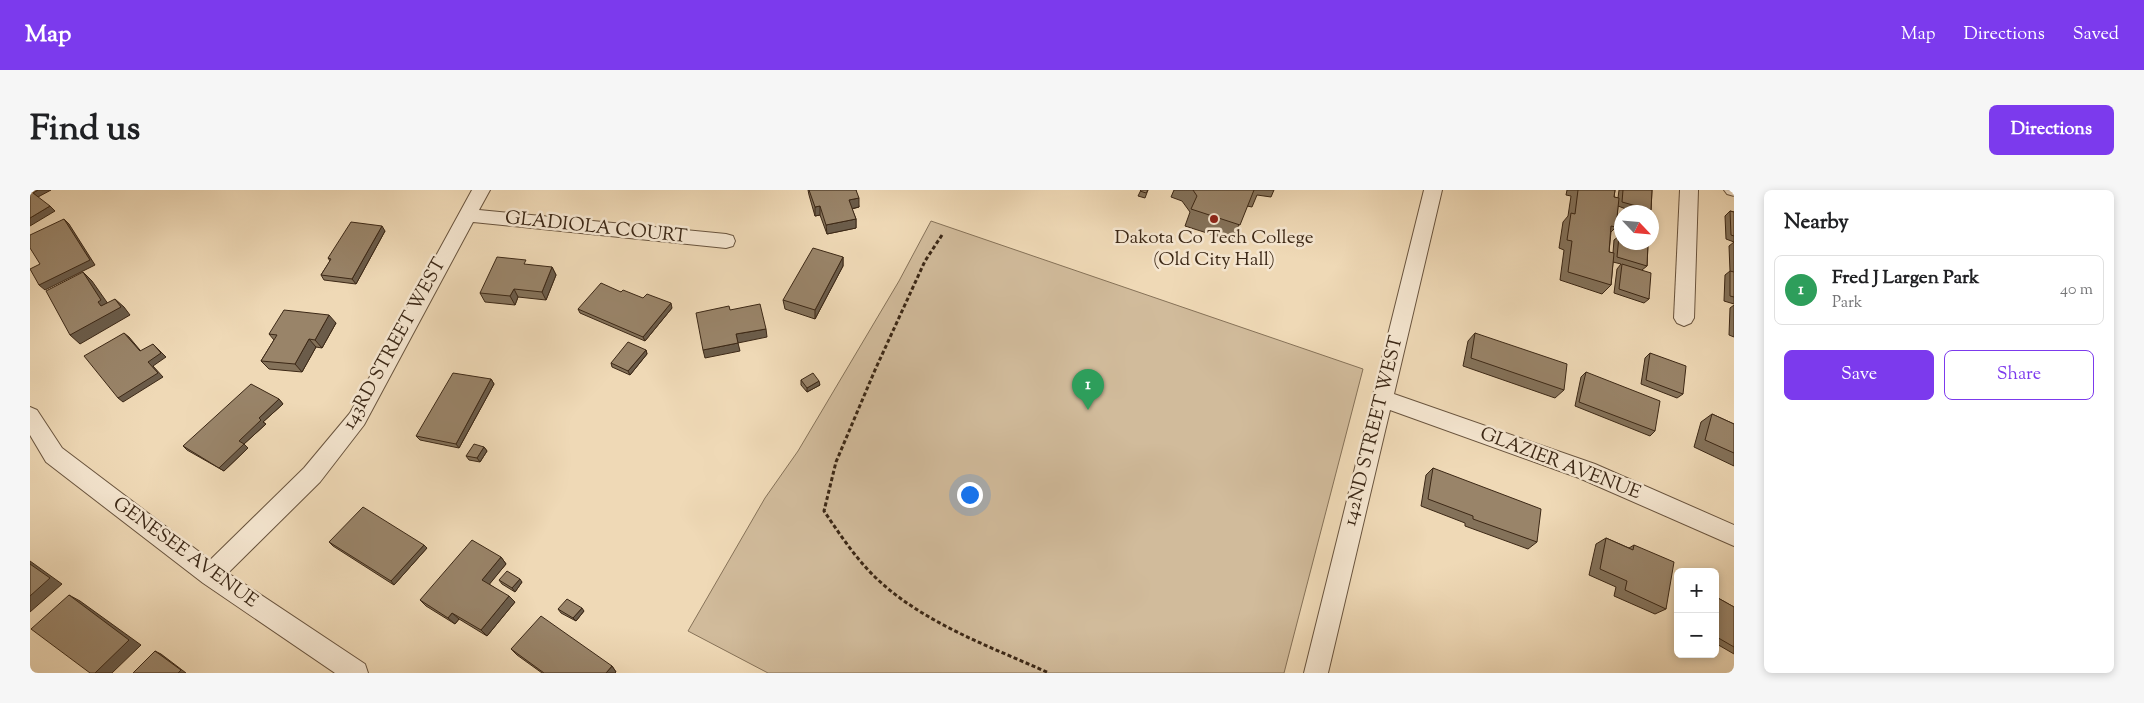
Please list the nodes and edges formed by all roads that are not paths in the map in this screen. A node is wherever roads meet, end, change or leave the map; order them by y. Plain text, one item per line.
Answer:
1 (481, 190) edge
2 (1433, 190) edge
3 (1689, 190) edge
4 (466, 215) junction
5 (726, 242) dead end
6 (1684, 318) dead end
7 (1382, 398) junction
8 (30, 416) edge
9 (1734, 536) edge
10 (211, 575) junction
11 (356, 673) edge
12 (1316, 673) edge

1 - 4 street, 143RD STREET WEST
2 - 7 street, 142ND STREET WEST
3 - 6 street
4 - 5 street, GLADIOLA COURT
4 - 10 street, 143RD STREET WEST
7 - 9 street, GLAZIER AVENUE
7 - 12 street, 142ND STREET WEST
8 - 10 street, GENESEE AVENUE
10 - 11 street, GENESEE AVENUE

